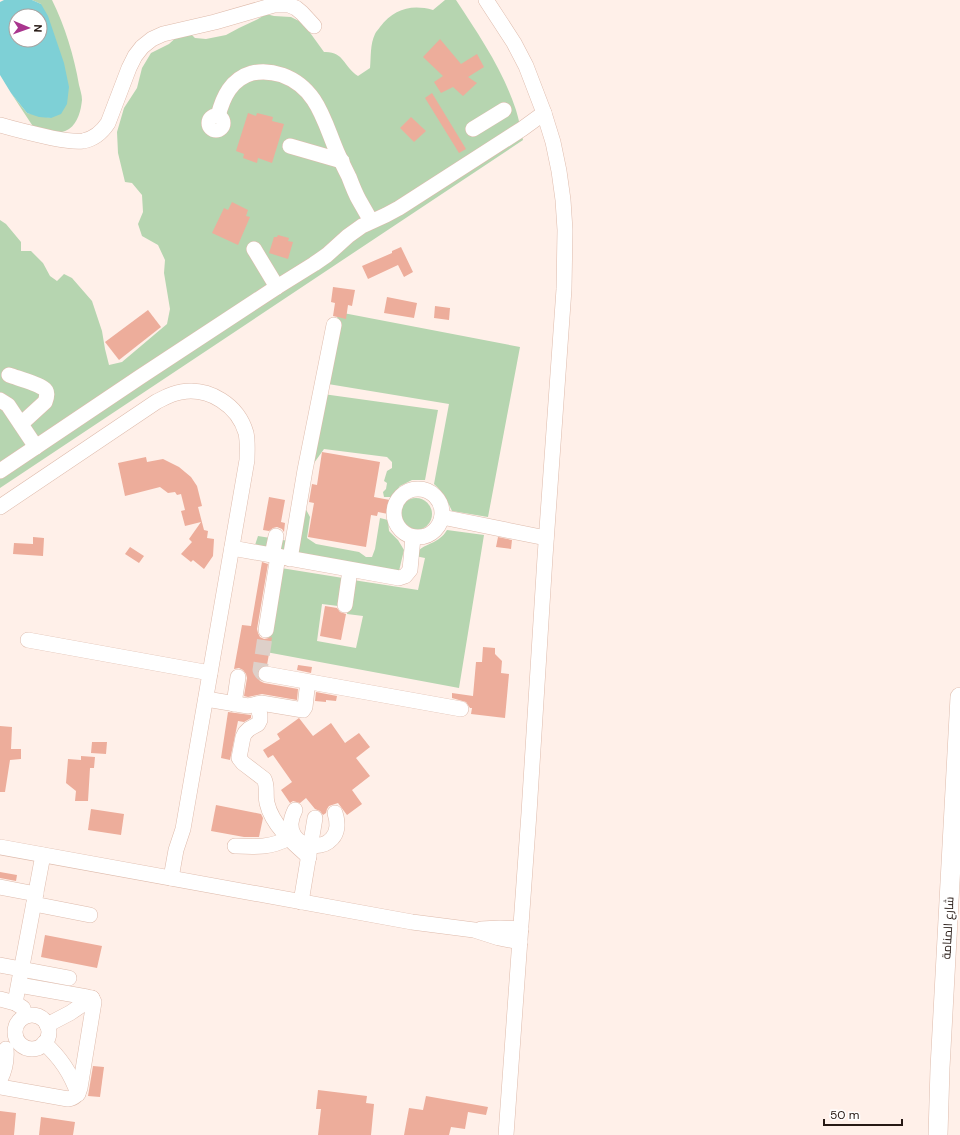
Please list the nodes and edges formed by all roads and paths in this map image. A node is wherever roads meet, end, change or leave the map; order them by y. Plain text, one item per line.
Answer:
1 (486, 0) edge
2 (314, 26) dead end
3 (504, 110) dead end
4 (544, 113) junction
5 (218, 116) dead end
6 (489, 119) junction
7 (0, 125) edge
8 (473, 129) dead end
9 (504, 140) junction
10 (290, 146) dead end
11 (342, 161) junction
12 (367, 223) junction
13 (254, 249) dead end
14 (278, 287) junction
15 (334, 325) dead end
16 (9, 375) dead end
17 (0, 400) edge
18 (21, 424) junction
19 (36, 447) junction
20 (0, 471) edge
21 (0, 507) edge
22 (442, 517) junction
23 (276, 536) dead end
24 (413, 537) junction
25 (546, 538) junction
26 (232, 548) junction
27 (280, 557) junction
28 (350, 570) junction
29 (345, 605) dead end
30 (266, 630) tunnel mouth
31 (28, 640) dead end
32 (210, 673) junction
33 (266, 674) dead end
34 (238, 678) dead end
35 (307, 689) dead end
36 (960, 697) edge
37 (206, 699) junction
38 (234, 704) junction
39 (257, 704) junction
40 (461, 709) dead end
41 (295, 810) dead end
42 (336, 813) dead end
43 (315, 818) dead end
44 (289, 838) junction
45 (235, 846) dead end
46 (0, 847) edge
47 (310, 852) junction
48 (43, 854) junction
49 (175, 879) junction
50 (0, 887) edge
51 (35, 899) junction
52 (301, 902) junction
53 (90, 915) dead end
54 (520, 936) junction
55 (0, 965) edge
56 (22, 969) junction
57 (69, 978) dead end
58 (18, 985) junction
59 (92, 998) junction
60 (0, 999) edge
61 (15, 1002) junction
62 (29, 1015) junction
63 (47, 1025) junction
64 (44, 1043) junction
65 (9, 1048) edge
66 (0, 1080) edge
67 (0, 1087) edge
68 (78, 1094) junction
69 (506, 1135) edge
70 (938, 1135) edge

1 - 4 street
2 - 7 street
3 - 6 street
4 - 9 street
4 - 25 street
5 - 11 street
6 - 8 street
6 - 9 street
9 - 12 street
10 - 11 street
11 - 12 street
12 - 14 street
13 - 14 street
14 - 19 street
15 - 27 street
16 - 18 street
17 - 18 street
18 - 19 street
19 - 20 street
21 - 26 street
22 - 24 street
22 - 24 street
22 - 25 street
23 - 27 street
24 - 28 street
25 - 54 street
26 - 27 street
26 - 32 street
27 - 28 street
27 - 30 street
28 - 29 street
31 - 32 street
32 - 37 street
33 - 40 street
34 - 38 street
35 - 39 street
36 - 70 main road, شارع المنامة
37 - 38 street
37 - 49 street
38 - 39 street
39 - 44 street
41 - 47 street
42 - 47 street
43 - 47 street
44 - 45 street
44 - 47 street
46 - 48 street
47 - 52 street
48 - 49 street
48 - 51 street
49 - 52 street
50 - 51 street
51 - 53 street
51 - 56 street
52 - 54 street
54 - 69 street
55 - 56 street
56 - 57 street
56 - 58 street
58 - 59 street
58 - 61 street
59 - 63 street
59 - 68 street
60 - 61 street
61 - 62 street
62 - 63 street
62 - 65 street
63 - 64 street
64 - 65 street
64 - 68 street
65 - 66 street
67 - 68 street

